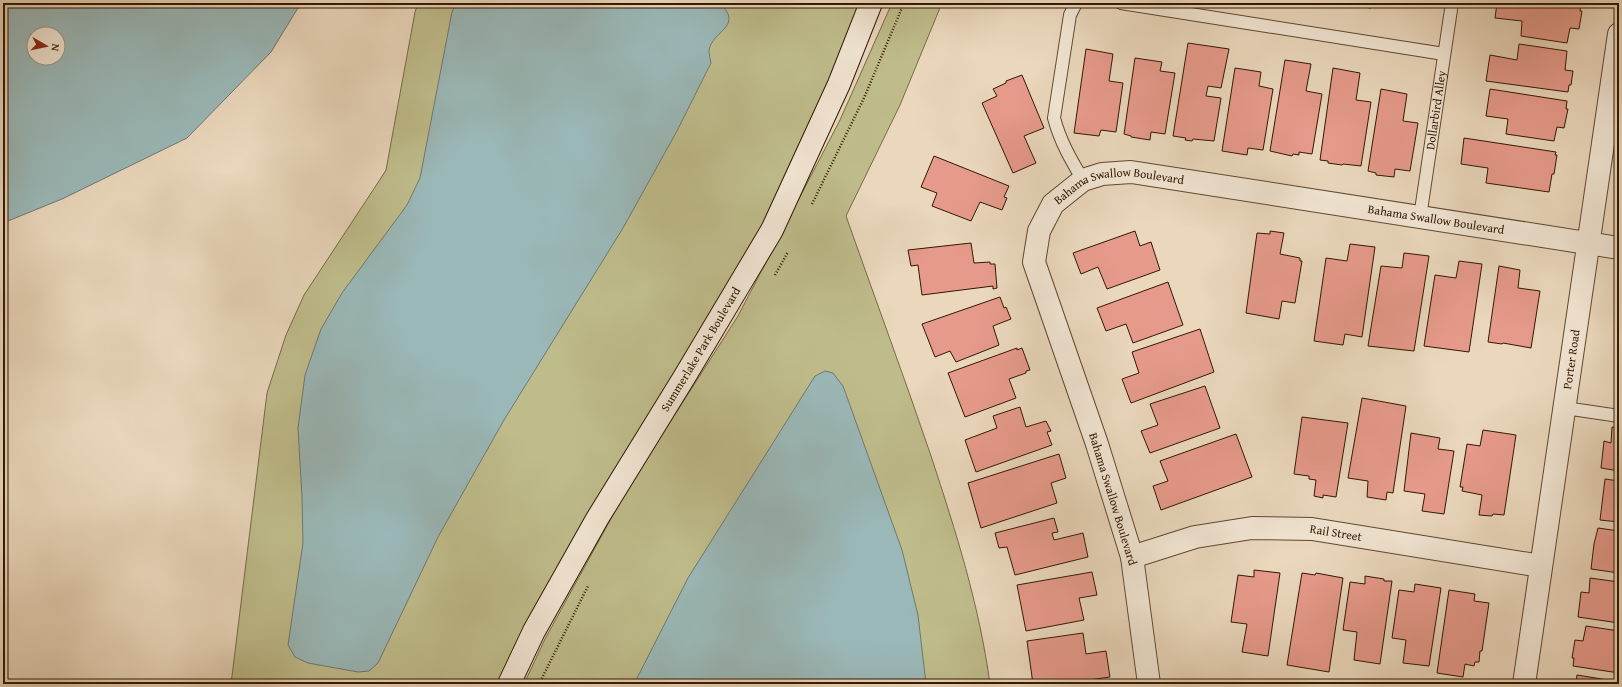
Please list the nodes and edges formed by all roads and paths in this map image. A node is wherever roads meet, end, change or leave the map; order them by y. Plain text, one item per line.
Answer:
1 (871, 3) edge
2 (1076, 3) edge
3 (1121, 3) edge
4 (1452, 3) edge
5 (1619, 34) edge
6 (1444, 54) junction
7 (1083, 180) junction
8 (1420, 217) junction
9 (1588, 243) junction
10 (1619, 248) edge
11 (1565, 408) junction
12 (1619, 416) edge
13 (1132, 557) junction
14 (1541, 566) junction
15 (509, 684) edge
16 (1150, 684) edge
17 (1524, 684) edge

1 - 15 street, Summerlake Park Boulevard
2 - 7 lane
3 - 6 lane
4 - 6 lane, Dollarbird Alley
5 - 9 street, Porter Road
6 - 8 lane, Dollarbird Alley
7 - 8 street, Bahama Swallow Boulevard
7 - 13 street, Bahama Swallow Boulevard
8 - 9 street, Bahama Swallow Boulevard
9 - 10 street, Bahama Swallow Boulevard
9 - 11 street, Porter Road
11 - 12 lane
11 - 14 street, Porter Road
13 - 14 street, Rail Street
13 - 16 street, Bahama Swallow Boulevard
14 - 17 street, Porter Road

